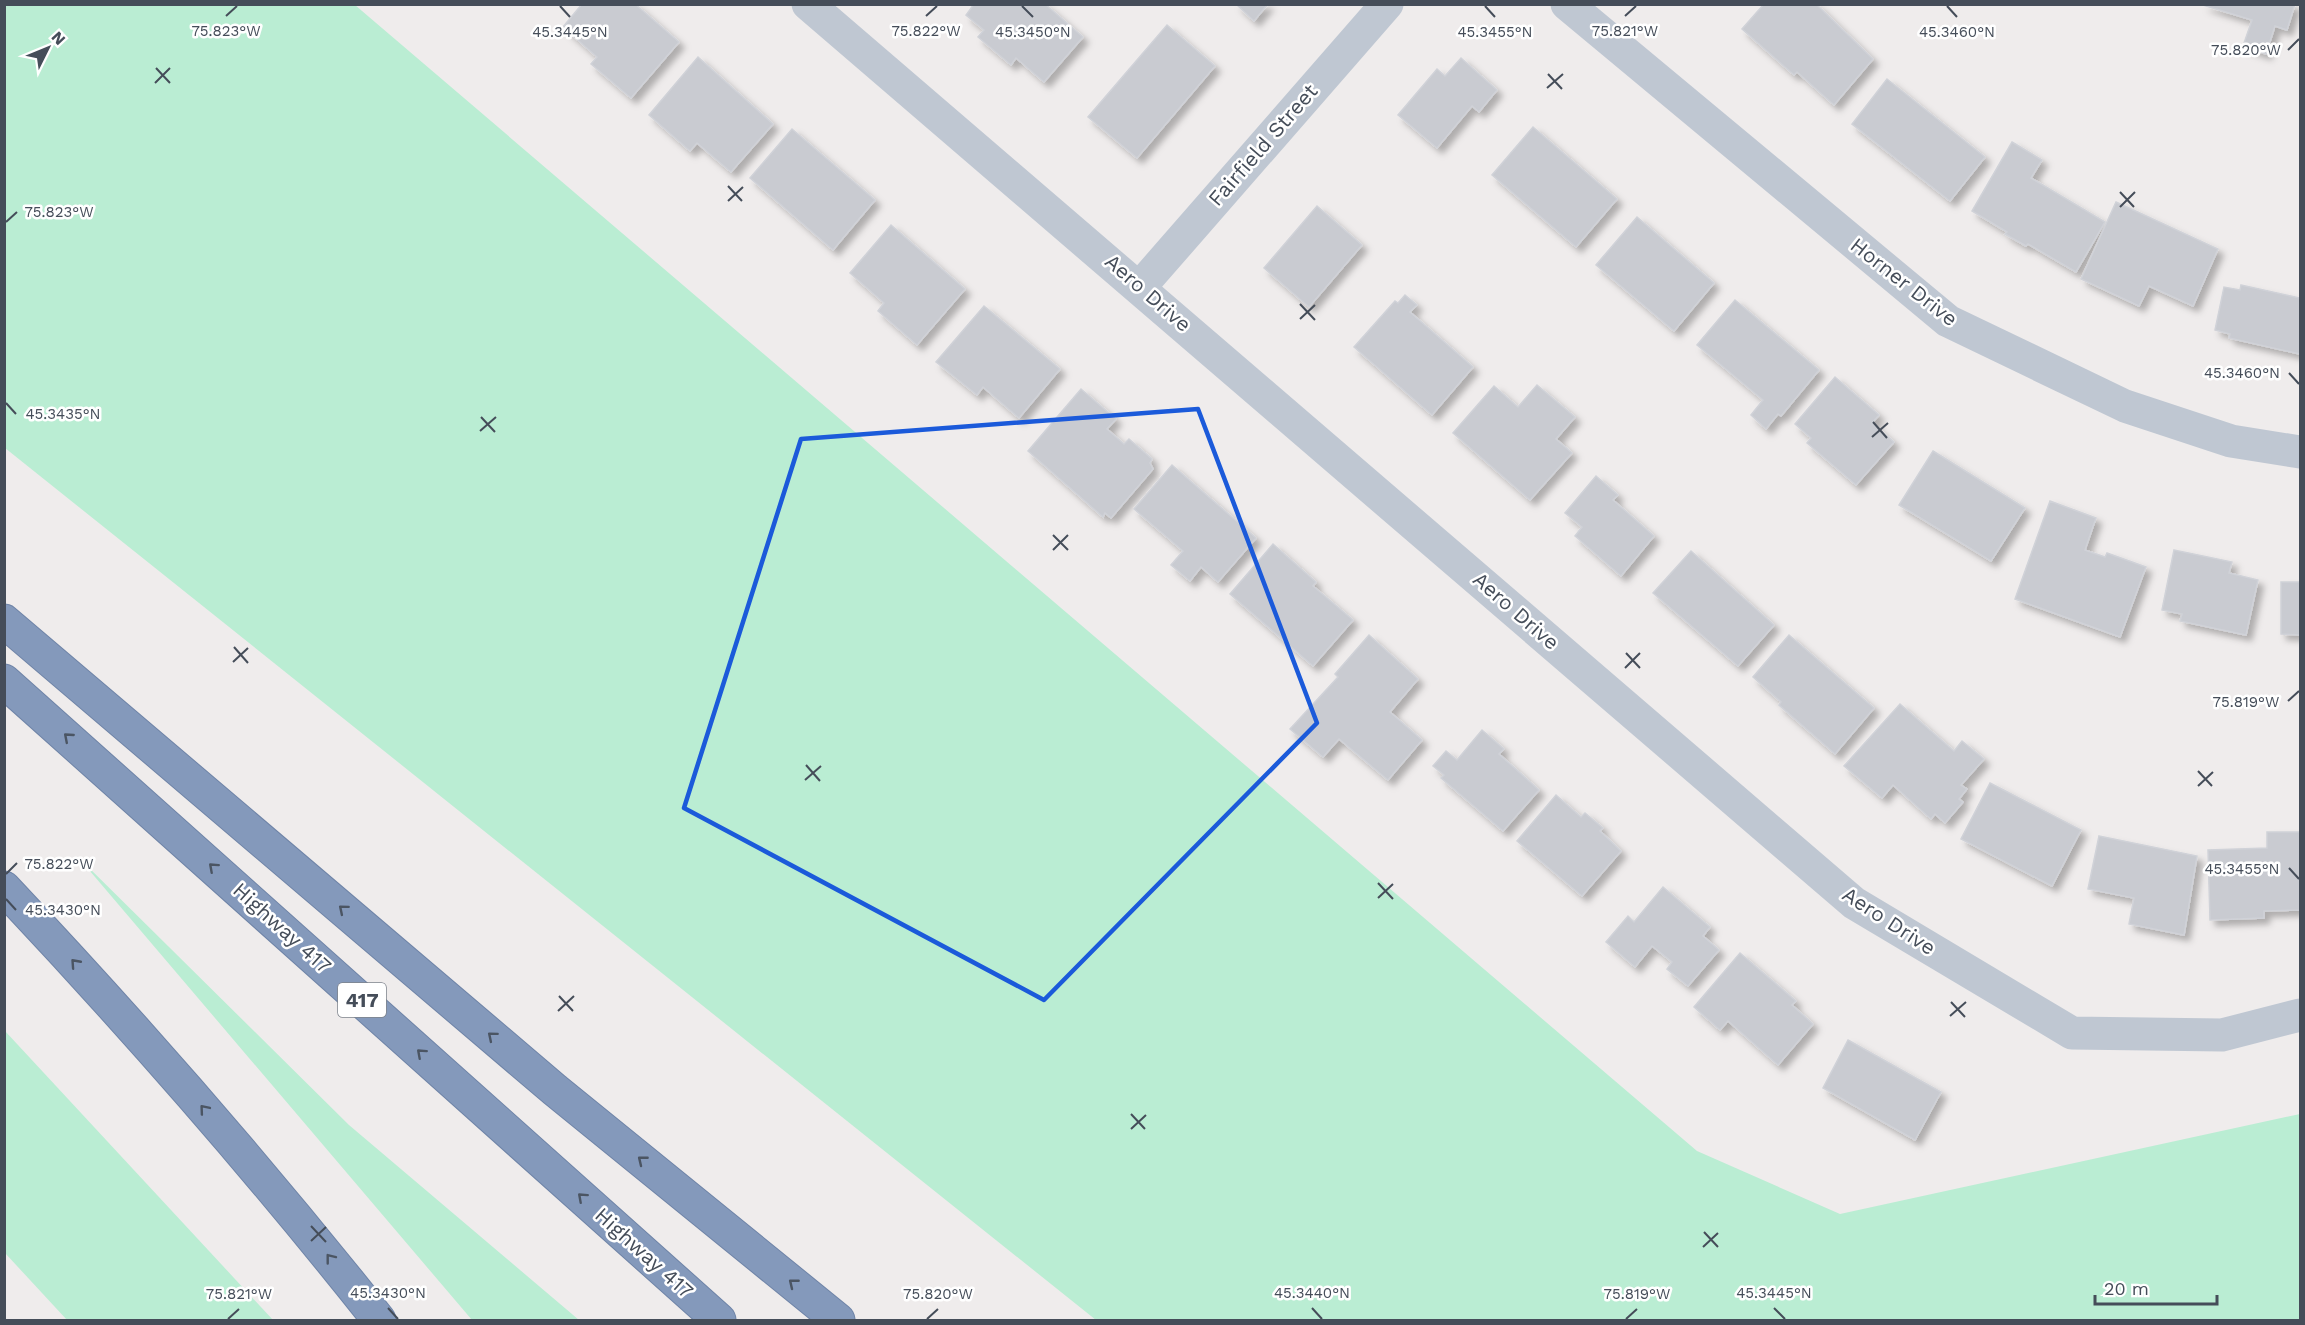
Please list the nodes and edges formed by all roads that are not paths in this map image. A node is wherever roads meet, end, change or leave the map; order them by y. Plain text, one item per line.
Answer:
1 (808, 4) edge
2 (1387, 4) edge
3 (1567, 4) edge
4 (1140, 286) junction
5 (2301, 452) edge
6 (4, 621) edge
7 (4, 681) edge
8 (4, 888) edge
9 (2301, 1015) edge
10 (379, 1320) edge
11 (719, 1320) edge
12 (838, 1320) edge

1 - 4 street, Aero Drive
2 - 4 street, Fairfield Street
3 - 5 street, Horner Drive
4 - 9 street, Aero Drive
12 -> 6 highway
11 -> 7 highway, Highway 417 / 417
10 -> 8 highway

